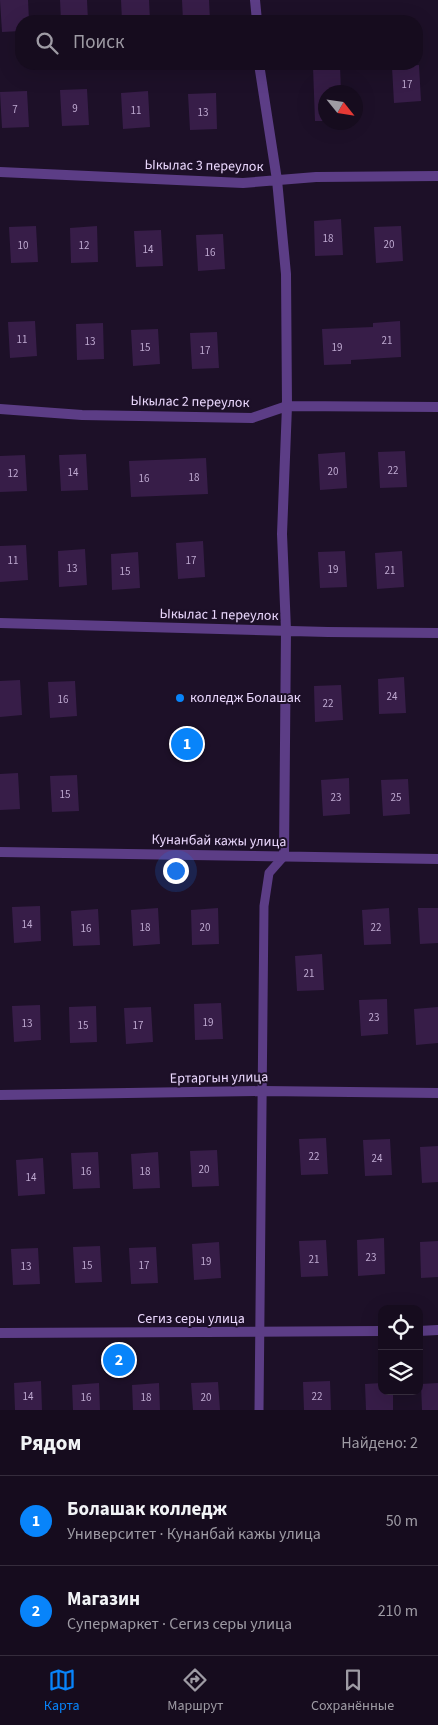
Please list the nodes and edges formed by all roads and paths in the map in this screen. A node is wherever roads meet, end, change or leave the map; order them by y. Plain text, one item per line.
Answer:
1 (255, 0) edge
2 (256, 15) edge
3 (261, 70) edge
4 (0, 172) edge
5 (438, 176) edge
6 (276, 180) junction
7 (287, 406) junction
8 (438, 407) edge
9 (0, 409) edge
10 (0, 623) edge
11 (286, 630) junction
12 (438, 633) edge
13 (0, 852) edge
14 (284, 856) junction
15 (438, 859) edge
16 (263, 1092) junction
17 (438, 1093) edge
18 (0, 1095) edge
19 (438, 1330) edge
20 (378, 1331) edge
21 (423, 1331) edge
22 (259, 1332) junction
23 (0, 1333) edge
24 (259, 1410) edge

1 - 2 street
3 - 6 street
4 - 6 street, Ыкылас 3 переулок
5 - 6 street, Ыкылас 3 переулок
6 - 7 street
7 - 8 street, Ыкылас 2 переулок
7 - 9 street, Ыкылас 2 переулок
7 - 11 street
10 - 11 street, Ыкылас 1 переулок
11 - 12 street, Ыкылас 1 переулок
11 - 14 street
13 - 14 street, Кунанбай кажы улица
14 - 15 street, Кунанбай кажы улица
14 - 16 lane
16 - 17 street, Ертаргын улица
16 - 18 street, Ертаргын улица
16 - 22 lane
19 - 21 street
20 - 22 street, Сегиз серы улица
22 - 23 street, Сегиз серы улица
22 - 24 lane

